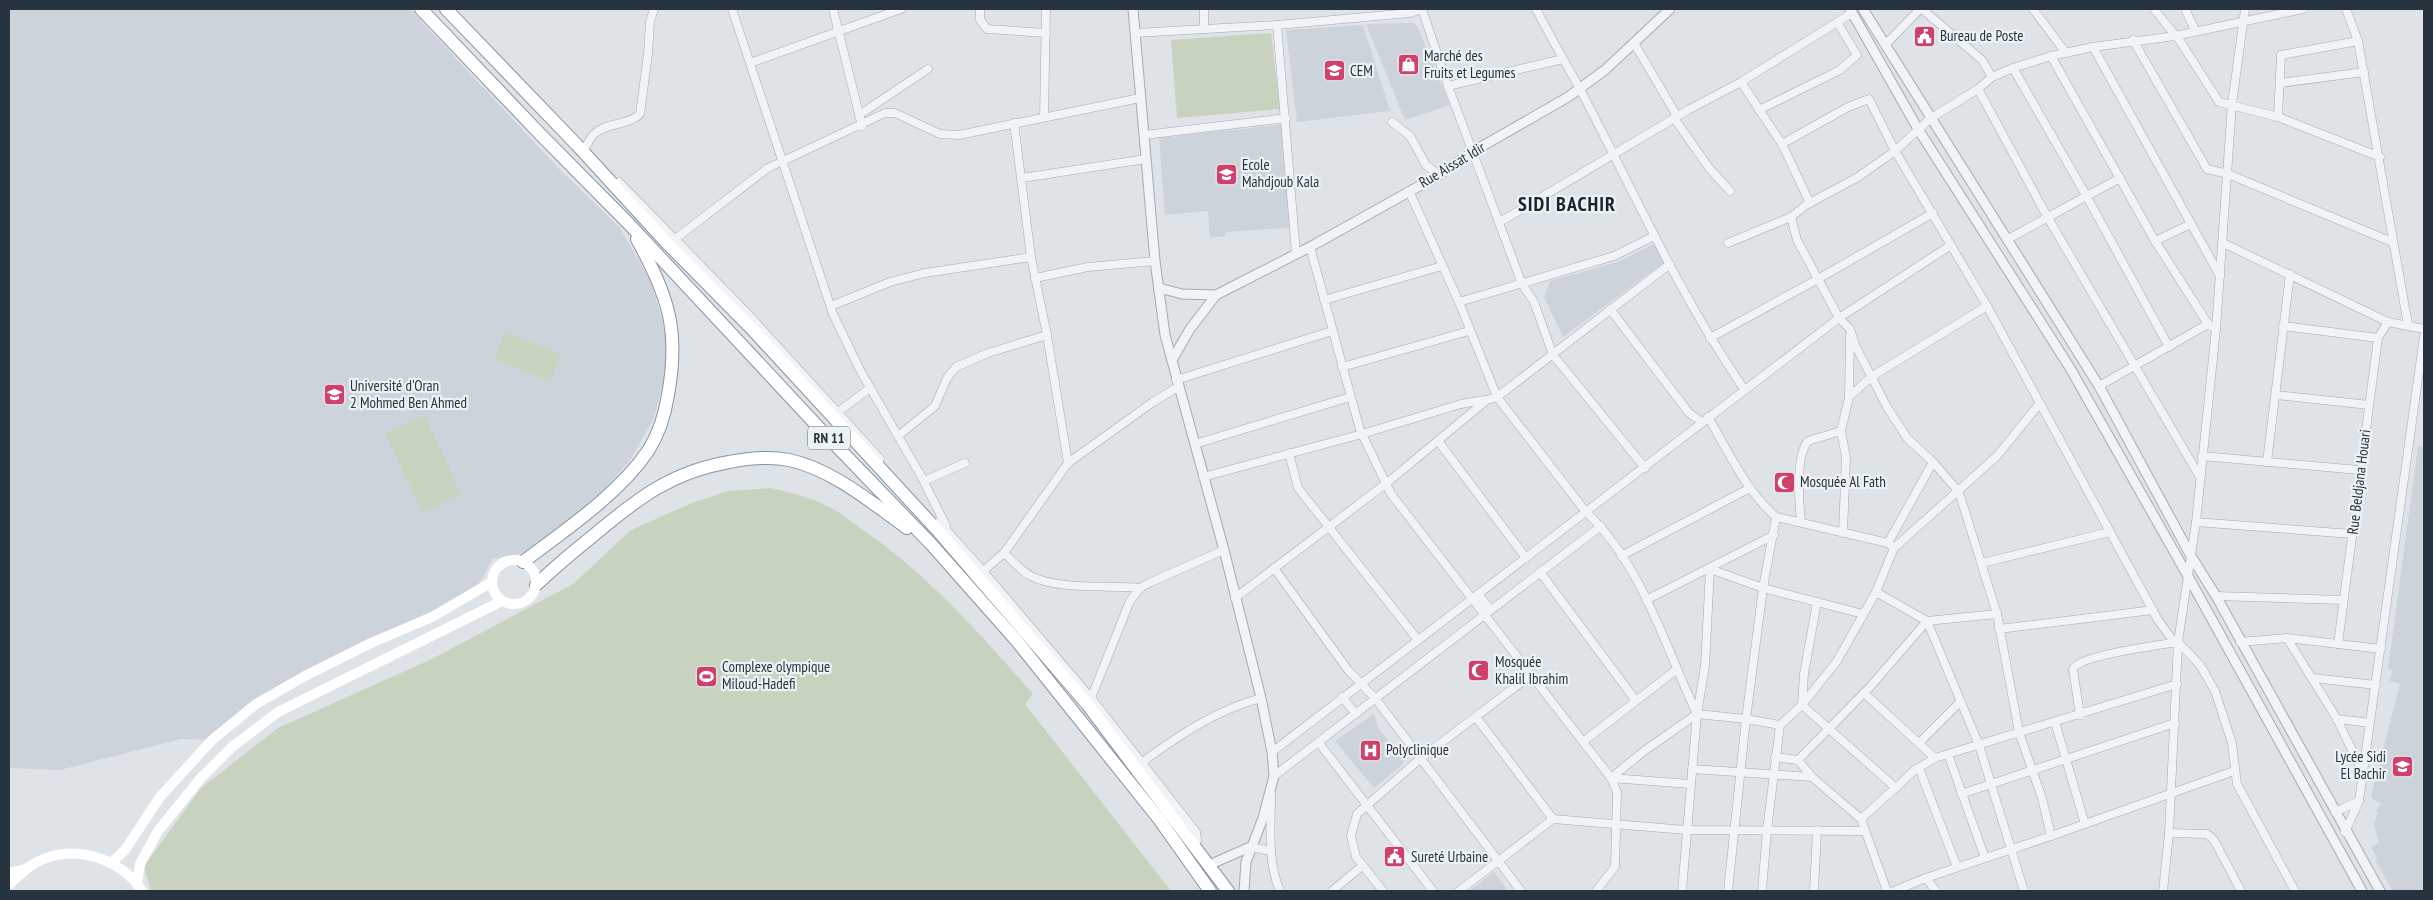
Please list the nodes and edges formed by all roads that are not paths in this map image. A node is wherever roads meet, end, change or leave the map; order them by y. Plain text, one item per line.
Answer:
1 (421, 9) edge
2 (446, 9) edge
3 (654, 9) edge
4 (732, 9) edge
5 (833, 9) edge
6 (901, 9) edge
7 (980, 9) edge
8 (1046, 9) edge
9 (1133, 9) edge
10 (1204, 9) edge
11 (1422, 9) edge
12 (1536, 9) edge
13 (1670, 9) edge
14 (1864, 9) edge
15 (1921, 9) edge
16 (2033, 9) edge
17 (2154, 9) edge
18 (2186, 9) edge
19 (2244, 9) edge
20 (2303, 9) edge
21 (2346, 9) edge
22 (1410, 11) edge
23 (1851, 11) edge
24 (2245, 20) junction
25 (1837, 22) junction
26 (1277, 25) junction
27 (1204, 28) junction
28 (839, 30) junction
29 (2195, 30) junction
30 (1046, 33) junction
31 (1135, 33) junction
32 (2175, 36) junction
33 (2133, 40) junction
34 (2358, 41) junction
35 (1634, 43) junction
36 (1885, 45) junction
37 (2093, 47) junction
38 (2066, 53) junction
39 (2051, 56) junction
40 (1563, 60) junction
41 (750, 63) junction
42 (2013, 68) junction
43 (928, 69) dead end
44 (2364, 72) junction
45 (1992, 77) junction
46 (1741, 82) junction
47 (2281, 83) junction
48 (1448, 86) junction
49 (1580, 89) junction
50 (1978, 89) junction
51 (1140, 98) junction
52 (2232, 104) junction
53 (1759, 110) junction
54 (859, 115) junction
55 (1044, 117) junction
56 (1676, 117) junction
57 (2278, 117) junction
58 (1286, 118) junction
59 (1931, 118) junction
60 (1392, 122) dead end
61 (1014, 123) junction
62 (862, 126) junction
63 (1918, 129) junction
64 (1144, 135) junction
65 (1782, 144) junction
66 (581, 147) junction
67 (1895, 151) junction
68 (1474, 152) junction
69 (1612, 154) junction
70 (2380, 157) junction
71 (1146, 159) junction
72 (782, 160) junction
73 (2228, 174) junction
74 (1439, 175) junction
75 (1022, 178) junction
76 (2120, 178) junction
77 (1410, 191) junction
78 (1730, 191) dead end
79 (2087, 197) junction
80 (1810, 203) junction
81 (1933, 213) junction
82 (1791, 217) junction
83 (2048, 218) junction
84 (1500, 222) junction
85 (629, 224) junction
86 (2191, 224) junction
87 (1654, 236) junction
88 (675, 239) junction
89 (2008, 239) junction
90 (2155, 241) junction
91 (2392, 242) junction
92 (1728, 243) dead end
93 (2223, 243) junction
94 (1951, 245) junction
95 (1310, 247) junction
96 (1296, 254) junction
97 (1030, 257) junction
98 (1155, 261) junction
99 (1670, 264) junction
100 (1442, 266) junction
101 (2290, 274) junction
102 (2220, 276) junction
103 (1035, 278) junction
104 (1818, 279) junction
105 (1522, 284) junction
106 (1159, 288) junction
107 (1216, 295) junction
108 (1324, 300) junction
109 (1459, 302) junction
110 (830, 306) junction
111 (1987, 306) junction
112 (1610, 309) junction
113 (1839, 318) junction
114 (2388, 322) junction
115 (2208, 324) junction
116 (2408, 325) junction
117 (2284, 326) junction
118 (1850, 329) junction
119 (2216, 329) junction
120 (2424, 329) edge
121 (1332, 331) junction
122 (1469, 331) junction
123 (1046, 335) junction
124 (2424, 336) edge
125 (1710, 338) junction
126 (2378, 338) junction
127 (2169, 347) junction
128 (1553, 355) junction
129 (1172, 360) junction
130 (2134, 366) junction
131 (1342, 368) junction
132 (1871, 377) junction
133 (1177, 384) junction
134 (2098, 386) junction
135 (870, 388) junction
136 (1744, 389) junction
137 (2276, 395) junction
138 (1350, 397) junction
139 (1497, 397) junction
140 (1848, 397) junction
141 (1487, 400) junction
142 (2040, 403) junction
143 (2368, 406) junction
144 (838, 412) junction
145 (1705, 419) junction
146 (1841, 431) junction
147 (1362, 434) junction
148 (898, 436) junction
149 (1438, 441) junction
150 (1195, 444) junction
151 (1289, 453) junction
152 (2202, 456) junction
153 (1933, 462) junction
154 (2268, 462) junction
155 (965, 463) dead end
156 (1068, 464) junction
157 (1645, 468) junction
158 (2359, 470) junction
159 (1202, 477) junction
160 (2200, 477) junction
161 (924, 481) junction
162 (1386, 484) junction
163 (1750, 488) junction
164 (1959, 492) junction
165 (1586, 512) junction
166 (1776, 517) junction
167 (1801, 522) junction
168 (2196, 522) junction
169 (1602, 526) junction
170 (1329, 527) junction
171 (2110, 532) junction
172 (1843, 533) junction
173 (950, 534) junction
174 (2352, 534) junction
175 (1774, 535) junction
176 (932, 545) junction
177 (1891, 546) junction
178 (1224, 550) junction
179 (1004, 553) junction
180 (1621, 556) junction
181 (2191, 556) junction
182 (1526, 558) junction
183 (523, 562) junction
184 (1982, 563) junction
185 (1274, 568) junction
186 (1710, 569) junction
187 (983, 571) junction
188 (1540, 572) junction
189 (2190, 578) junction
190 (492, 582) junction
191 (536, 585) junction
192 (1140, 588) junction
193 (1763, 588) junction
194 (1876, 592) junction
195 (1475, 596) junction
196 (2216, 596) junction
197 (1235, 598) junction
198 (1646, 600) junction
199 (2343, 600) junction
200 (502, 601) junction
201 (1817, 602) junction
202 (2153, 610) junction
203 (1488, 613) junction
204 (1863, 614) junction
205 (1997, 614) junction
206 (1927, 621) junction
207 (1999, 629) junction
208 (2286, 638) junction
209 (1418, 640) junction
210 (2176, 642) junction
211 (2240, 642) junction
212 (2338, 644) junction
213 (2381, 649) junction
214 (1676, 670) junction
215 (1531, 675) junction
216 (2313, 678) junction
217 (1360, 683) junction
218 (2177, 684) junction
219 (2376, 685) junction
220 (1864, 693) junction
221 (1342, 697) junction
222 (1090, 698) junction
223 (1261, 698) junction
224 (1375, 698) junction
225 (1636, 701) junction
226 (1959, 703) junction
227 (1802, 705) junction
228 (1356, 714) junction
229 (1697, 714) junction
230 (2080, 715) junction
231 (1476, 717) junction
232 (1746, 719) junction
233 (2337, 719) junction
234 (2055, 722) junction
235 (2175, 723) junction
236 (2370, 723) junction
237 (1780, 725) junction
238 (1830, 729) junction
239 (2019, 732) junction
240 (1584, 741) junction
241 (1919, 743) junction
242 (1319, 744) junction
243 (1979, 745) junction
244 (1272, 752) junction
245 (1948, 754) junction
246 (1775, 757) junction
247 (1421, 758) junction
248 (1934, 758) junction
249 (2067, 759) junction
250 (1798, 760) junction
251 (1141, 763) junction
252 (1692, 768) junction
253 (1919, 768) junction
254 (2032, 770) junction
255 (2234, 771) junction
256 (1741, 772) junction
257 (1773, 774) junction
258 (2364, 775) junction
259 (1274, 776) junction
260 (1812, 776) junction
261 (1612, 778) junction
262 (1991, 783) junction
263 (1690, 784) junction
264 (1896, 788) junction
265 (1271, 791) junction
266 (1962, 794) junction
267 (2171, 794) junction
268 (2359, 801) junction
269 (1367, 806) junction
270 (2334, 812) junction
271 (1553, 819) junction
272 (1861, 819) junction
273 (1616, 824) junction
274 (2085, 824) junction
275 (1686, 830) junction
276 (1767, 830) junction
277 (1818, 830) junction
278 (1736, 831) junction
279 (1865, 831) junction
280 (2345, 832) junction
281 (2169, 833) junction
282 (2051, 836) junction
283 (1194, 846) junction
284 (1250, 847) junction
285 (2012, 849) junction
286 (1271, 851) junction
287 (1985, 858) junction
288 (1497, 861) junction
289 (111, 863) junction
290 (1209, 864) junction
291 (1362, 866) junction
292 (1958, 867) junction
293 (26, 869) junction
294 (9, 873) edge
295 (1926, 878) junction
296 (9, 885) edge
297 (140, 888) edge
298 (1210, 891) edge
299 (1228, 891) edge
300 (1244, 891) edge
301 (1280, 891) edge
302 (1332, 891) edge
303 (1383, 891) edge
304 (1433, 891) edge
305 (1459, 891) edge
306 (1521, 891) edge
307 (1596, 891) edge
308 (1682, 891) edge
309 (1728, 891) edge
310 (1762, 891) edge
311 (1814, 891) edge
312 (1888, 891) edge
313 (1894, 891) edge
314 (1936, 891) edge
315 (2024, 891) edge
316 (2163, 891) edge
317 (2240, 891) edge
318 (2295, 891) edge
319 (2362, 891) edge
320 (2380, 891) edge

1 - 85 highway, RN 11
2 - 66 highway, RN 11
3 - 66 street
4 - 41 street
5 - 28 street
6 - 28 street
7 - 30 street
8 - 30 street
9 - 31 street
10 - 27 street
11 - 22 street
11 - 48 street
12 - 40 street
13 - 35 street, Rue Aissat Idir
14 - 36 street
15 - 36 street
15 - 45 street
16 - 38 street
17 - 32 street
18 - 29 street
19 - 24 street
20 - 24 street
21 - 34 street
22 - 26 street
23 - 25 street
23 - 63 street
24 - 29 street
24 - 52 street
25 - 46 street
25 - 53 street
26 - 27 street
26 - 58 street
27 - 31 street
28 - 41 street
28 - 54 street
29 - 32 street
30 - 55 street
31 - 51 street
32 - 33 street
32 - 52 street
33 - 37 street
33 - 73 street
34 - 44 street
34 - 47 street
35 - 49 street, Rue Aissat Idir
35 - 56 street
36 - 59 street
37 - 38 street
37 - 86 street
38 - 39 street
39 - 42 street
39 - 76 street
40 - 48 street
40 - 49 street
41 - 72 street
42 - 45 street
42 - 79 street
43 - 54 street
44 - 47 street
44 - 70 street
45 - 50 street
46 - 53 street
46 - 56 street
47 - 57 street
48 - 68 street
49 - 68 street, Rue Aissat Idir
49 - 69 street
50 - 59 street
50 - 83 street
51 - 55 street
51 - 64 street
52 - 57 street
52 - 73 street
53 - 65 street
54 - 62 street
55 - 61 street
56 - 69 street
56 - 78 street
57 - 70 street
58 - 64 street
58 - 96 street
59 - 63 street
59 - 89 street
60 - 74 street
61 - 62 street
61 - 75 street
62 - 72 street
63 - 67 street
63 - 189 street
64 - 71 street
65 - 67 street
65 - 80 street
66 - 88 street
66 - 283 highway, RN 11
67 - 80 street
67 - 81 street
68 - 74 street, Rue Aissat Idir
68 - 84 street
69 - 84 street
69 - 87 street
70 - 91 street
71 - 75 street
71 - 98 street
72 - 88 street
72 - 110 street
73 - 91 street
73 - 93 street
74 - 77 street, Rue Aissat Idir
75 - 97 street
76 - 79 street
76 - 90 street
77 - 95 street, Rue Aissat Idir
77 - 100 street
79 - 83 street
79 - 127 street
80 - 82 street
81 - 94 street
81 - 104 street
82 - 92 street
82 - 104 street
83 - 89 street
83 - 130 street
84 - 105 street
85 - 176 highway, RN 11
85 - 183 highway
86 - 90 street
86 - 102 street
87 - 99 street
87 - 105 street
88 - 144 street
89 - 134 street
90 - 115 street
91 - 116 street
93 - 101 street
93 - 102 street
94 - 111 street
94 - 113 street
95 - 96 street, Rue Aissat Idir
95 - 108 street
96 - 107 street, Rue Aissat Idir
97 - 103 street
97 - 110 street
98 - 103 street
98 - 106 street
99 - 112 street
99 - 125 street
100 - 108 street
100 - 109 street
101 - 114 street
101 - 117 street
102 - 119 street
103 - 123 street
104 - 113 street
104 - 125 street
105 - 109 street
105 - 128 street
106 - 107 street
106 - 129 street
107 - 129 street
108 - 121 street
109 - 122 street
110 - 135 street
111 - 132 street
111 - 142 street
112 - 128 street
112 - 145 street
113 - 118 street
113 - 136 street
114 - 116 street
114 - 126 street, Rue Beldjana Houari
115 - 119 street
115 - 127 street
116 - 120 street
117 - 126 street
117 - 137 street
118 - 132 street
118 - 140 street
119 - 152 street
121 - 131 street
121 - 133 street
122 - 131 street
122 - 139 street
123 - 148 street
123 - 156 street
124 - 213 street
125 - 136 street
126 - 143 street, Rue Beldjana Houari
127 - 130 street
128 - 139 street
128 - 157 street
129 - 133 street
130 - 134 street
130 - 160 street
131 - 138 street
132 - 140 street
132 - 153 street
133 - 150 street
133 - 156 street
134 - 181 street
135 - 144 street
135 - 148 street
136 - 145 street
137 - 143 street
137 - 154 street
138 - 147 street
138 - 150 street
139 - 141 street
139 - 165 street
140 - 146 street
141 - 147 street
141 - 149 street
142 - 164 street
142 - 171 street
143 - 158 street, Rue Beldjana Houari
144 - 173 street
145 - 157 street
145 - 163 street
146 - 167 street
146 - 172 street
147 - 151 street
147 - 162 street
148 - 161 street
149 - 162 street
149 - 182 street
150 - 159 street
151 - 159 street
151 - 170 street
152 - 154 street
152 - 160 street
153 - 164 street
153 - 177 street
154 - 158 street
155 - 161 street
156 - 179 street
157 - 165 street
158 - 174 street, Rue Beldjana Houari
159 - 178 street
160 - 168 street
161 - 173 street
162 - 170 street
162 - 195 street
163 - 166 street
163 - 180 street
164 - 177 street
164 - 184 street
165 - 169 street
165 - 182 street
166 - 167 street
166 - 175 street
167 - 172 street
168 - 174 street
168 - 181 street
169 - 180 street
169 - 188 street
170 - 185 street
170 - 209 street
171 - 184 street
171 - 202 street
172 - 177 street
173 - 187 street
174 - 199 street, Rue Beldjana Houari
175 - 186 street
175 - 193 street
176 - 191 highway
176 - 298 highway, RN 11
177 - 194 street
178 - 192 street
178 - 197 street
179 - 187 street
179 - 192 street
180 - 198 street
181 - 189 street
181 - 196 street
182 - 195 street
183 - 190 main road
183 - 191 main road
184 - 205 street
185 - 197 street
185 - 217 street
186 - 193 street
186 - 198 street
186 - 229 street
187 - 222 street
188 - 203 street
188 - 225 street
189 - 210 street
189 - 319 street
190 - 200 main road
190 - 289 main road
191 - 200 main road
192 - 222 street
193 - 201 street
193 - 232 street
194 - 204 street
194 - 206 street
195 - 203 street
195 - 209 street
196 - 199 street
196 - 211 street
197 - 223 street
198 - 214 street
199 - 212 street, Rue Beldjana Houari
200 - 297 main road
201 - 204 street
201 - 227 street
202 - 207 street
202 - 210 street
203 - 215 street
203 - 224 street
204 - 227 street
205 - 206 street
205 - 207 street
206 - 220 street
206 - 226 street
207 - 239 street
208 - 211 street
208 - 212 street
208 - 216 street
209 - 217 street
210 - 218 street
210 - 230 street
210 - 255 street
211 - 270 street
212 - 213 street
213 - 219 street
214 - 225 street
214 - 229 street
215 - 231 street
215 - 240 street
216 - 219 street
216 - 233 street
217 - 221 street
217 - 224 street
218 - 230 street
218 - 235 street
219 - 236 street
220 - 238 street
220 - 241 street
221 - 228 street
221 - 244 street
222 - 251 street
223 - 244 street
223 - 251 street
224 - 228 street
224 - 247 street
225 - 240 street
226 - 241 street
226 - 243 street
227 - 237 street
227 - 238 street
228 - 242 street
229 - 232 street
229 - 252 street
229 - 261 street
230 - 234 street
231 - 247 street
231 - 271 street
232 - 237 street
232 - 256 street
233 - 236 street
233 - 258 street
234 - 239 street
234 - 249 street
235 - 249 street
235 - 267 street
236 - 258 street
237 - 246 street
238 - 250 street
238 - 264 street
239 - 243 street
239 - 254 street
240 - 261 street
241 - 248 street
242 - 259 street
242 - 269 street
243 - 245 street
243 - 262 street
244 - 259 street
245 - 248 street
245 - 266 street
246 - 250 street
246 - 257 street
247 - 269 street
247 - 288 street
248 - 253 street
249 - 254 street
249 - 274 street
250 - 260 street
251 - 283 street
252 - 256 street
252 - 263 street
253 - 264 street
253 - 292 street
254 - 262 street
254 - 282 street
255 - 267 street
255 - 318 street
256 - 257 street
256 - 278 street
257 - 260 street
257 - 276 street
258 - 268 street
259 - 265 street
260 - 272 street
261 - 263 street
261 - 273 street
262 - 266 street
262 - 285 street
263 - 275 street
264 - 272 street
265 - 284 street
265 - 286 street
266 - 287 street
267 - 274 street
267 - 281 street
268 - 270 street
268 - 280 street
269 - 291 street
269 - 304 street
270 - 280 street
271 - 273 street
271 - 288 street
272 - 279 street
273 - 275 street
273 - 307 street
274 - 282 street
275 - 278 street
275 - 308 street
276 - 277 street
276 - 278 street
276 - 310 street
277 - 279 street
277 - 311 street
278 - 309 street
279 - 312 street
280 - 320 street
281 - 316 street
281 - 317 street
282 - 285 street
283 - 290 highway, RN 11
284 - 286 street
284 - 290 street
284 - 300 street
285 - 287 street
285 - 315 street
286 - 301 street
287 - 292 street
288 - 305 street
288 - 306 street
289 - 293 main road
289 - 297 main road
290 - 299 highway, RN 11
291 - 302 street
291 - 303 street
292 - 295 street
293 - 294 main road
293 - 296 main road
295 - 313 street
295 - 314 street

